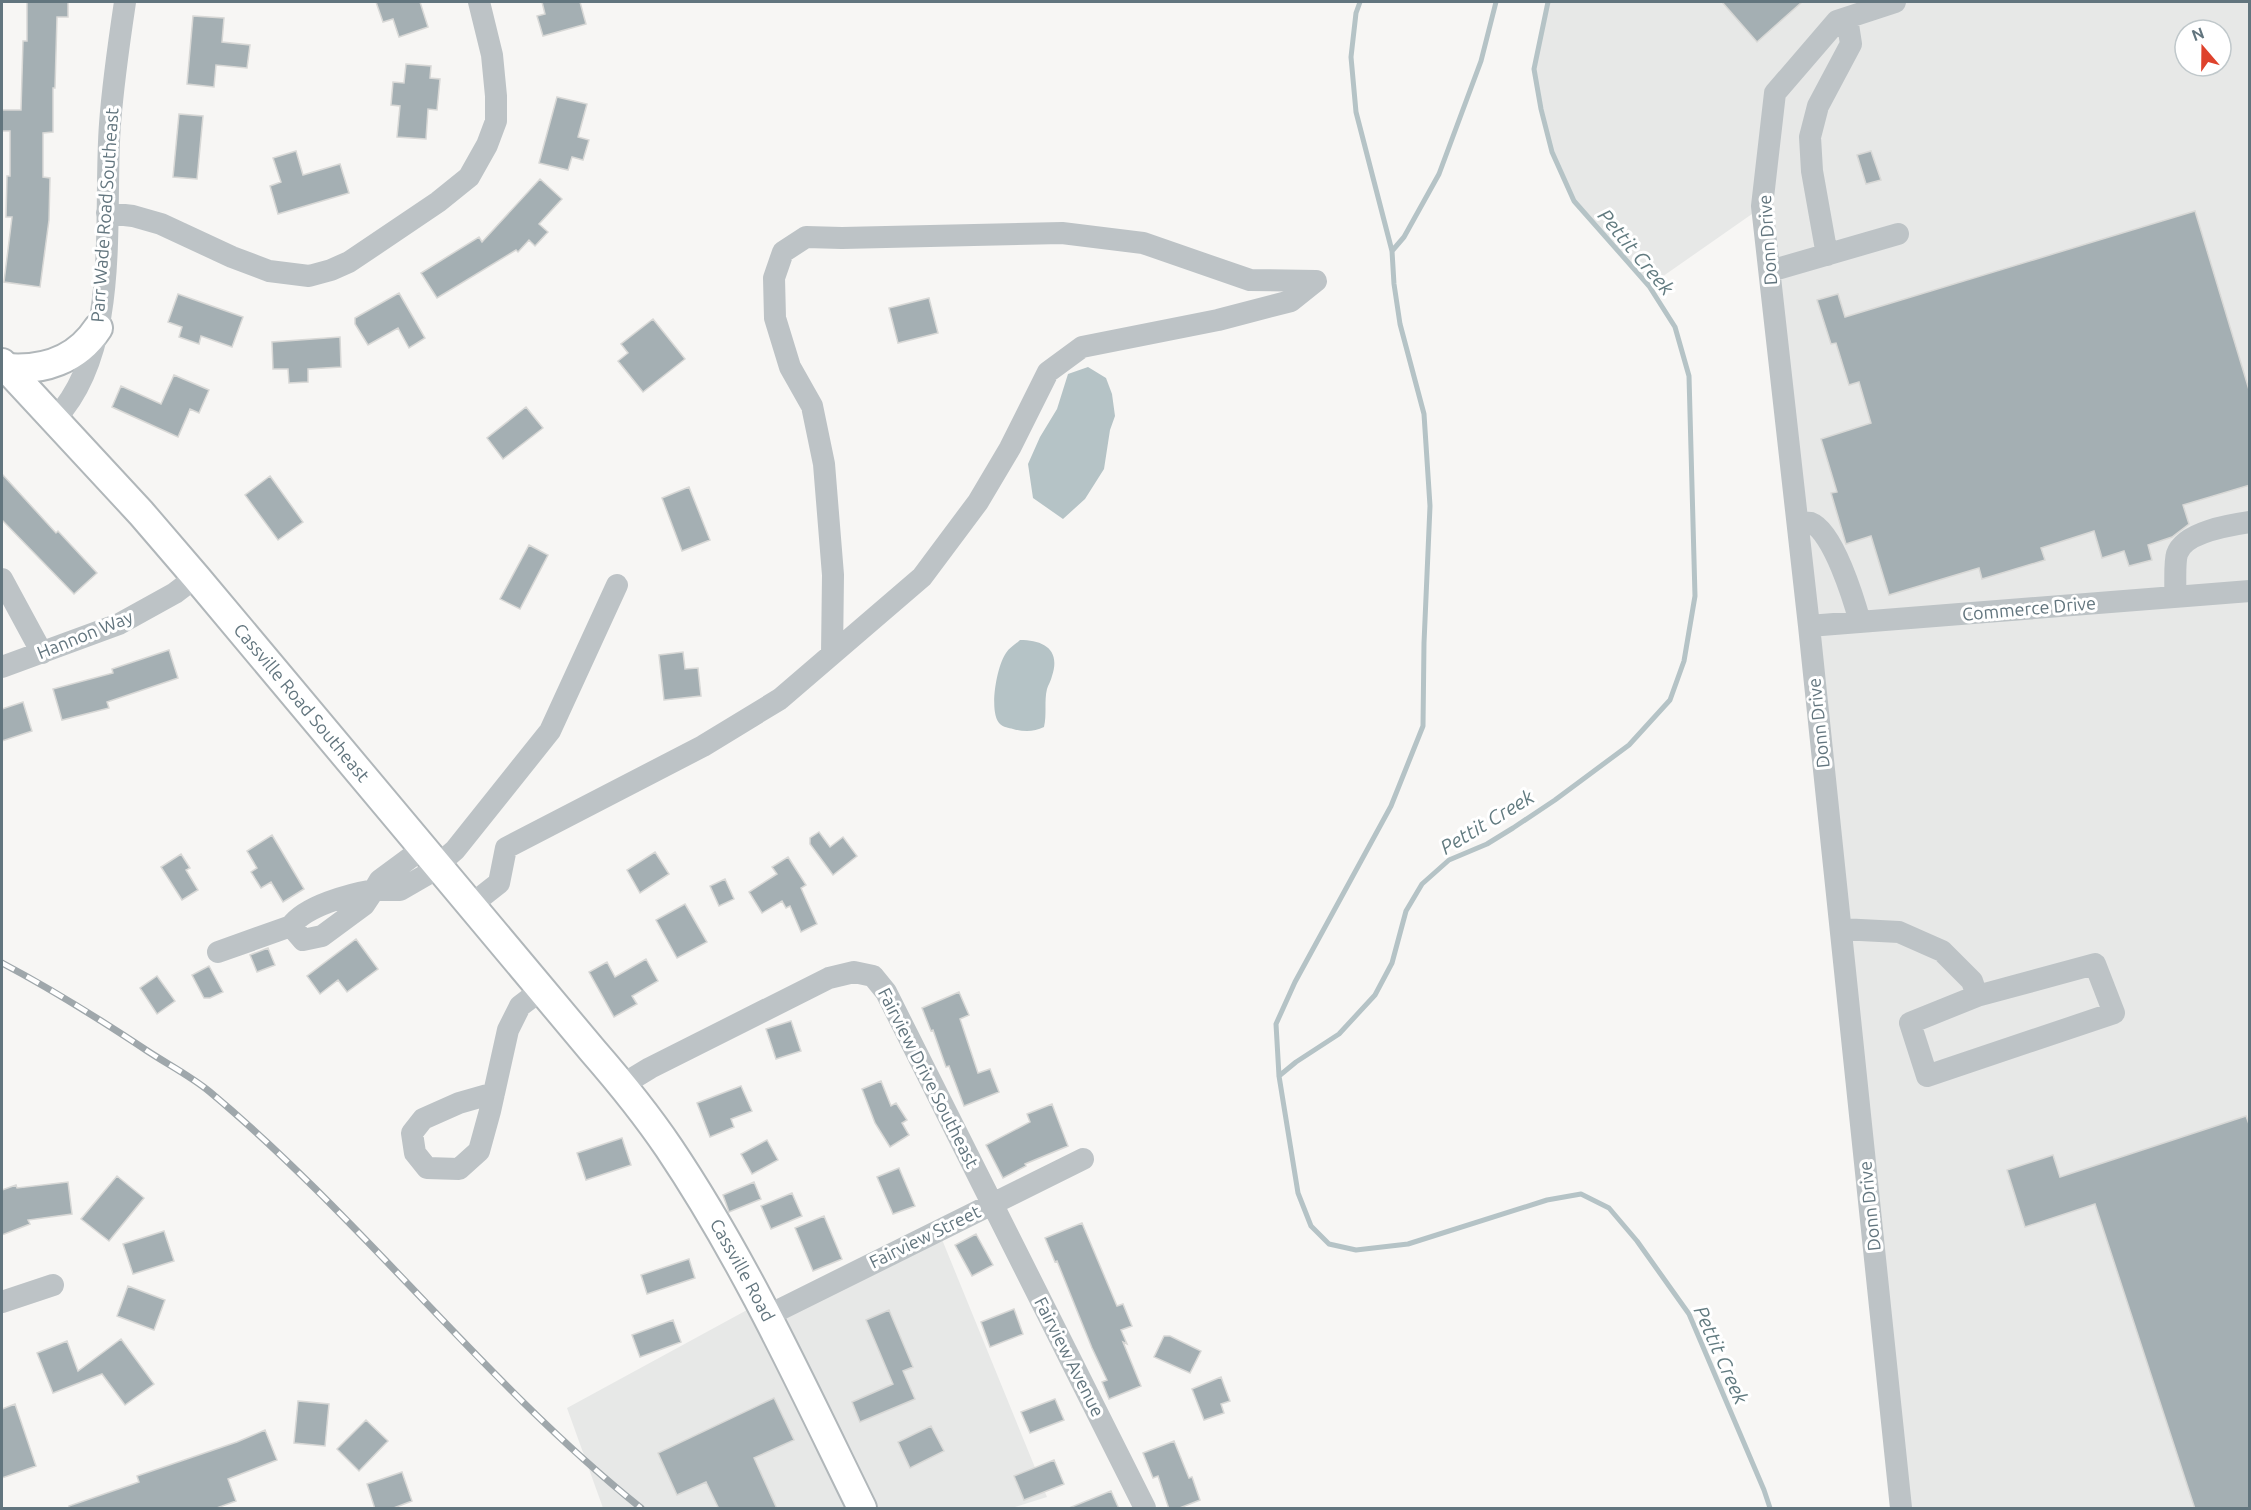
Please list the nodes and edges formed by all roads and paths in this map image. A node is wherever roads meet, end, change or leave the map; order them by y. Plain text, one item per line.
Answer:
1 (125, 2) edge
2 (479, 2) edge
3 (1895, 2) edge
4 (1847, 18) junction
5 (107, 213) junction
6 (1898, 234) dead end
7 (1827, 255) junction
8 (1770, 271) junction
9 (98, 328) junction
10 (4, 365) edge
11 (55, 418) junction
12 (2250, 522) edge
13 (1798, 524) junction
14 (195, 577) junction
15 (2, 579) edge
16 (616, 585) dead end
17 (2250, 591) edge
18 (2175, 597) junction
19 (1860, 622) junction
20 (1809, 626) junction
21 (42, 652) junction
22 (832, 654) junction
23 (2, 667) edge
24 (429, 857) junction
25 (471, 905) junction
26 (1841, 929) junction
27 (218, 952) dead end
28 (541, 990) junction
29 (1977, 996) junction
30 (593, 1051) joint
31 (622, 1085) junction
32 (494, 1093) dead end
33 (1083, 1159) dead end
34 (992, 1205) junction
35 (53, 1285) dead end
36 (2, 1302) edge
37 (767, 1316) junction
38 (862, 1509) edge
39 (1145, 1509) edge
40 (1901, 1509) edge

1 - 5 street, Parr Wade Road Southeast
2 - 5 street
3 - 4 street, Donn Drive
4 - 7 street
4 - 8 street, Donn Drive
5 - 9 street, Parr Wade Road Southeast
6 - 7 street
7 - 8 street
8 - 13 street, Donn Drive
9 - 10 main road
9 - 11 street, Parr Wade Road Southeast
10 - 11 main road, Cassville Road Southeast
11 - 14 main road, Cassville Road Southeast
12 - 18 street
13 - 19 street
13 - 20 street, Donn Drive
14 - 21 street, Hannon Way
14 - 24 main road, Cassville Road Southeast
15 - 21 street
16 - 24 street
17 - 18 street, Commerce Drive
18 - 19 street, Commerce Drive
19 - 20 street, Commerce Drive
20 - 26 street, Donn Drive
21 - 23 street, Hannon Way
22 - 22 street
22 - 25 street
24 - 25 main road, Cassville Road Southeast
24 - 27 street
25 - 28 main road, Cassville Road Southeast
26 - 29 street
26 - 40 street, Donn Drive
28 - 30 main road, Cassville Road Southeast
28 - 32 street
29 - 29 street
30 - 31 main road, Cassville Road
31 - 34 street, Fairview Drive Southeast
31 - 37 main road, Cassville Road
33 - 34 street, Fairview Street
34 - 37 street, Fairview Street
34 - 39 street, Fairview Avenue
35 - 36 street
37 - 38 main road, Cassville Road

